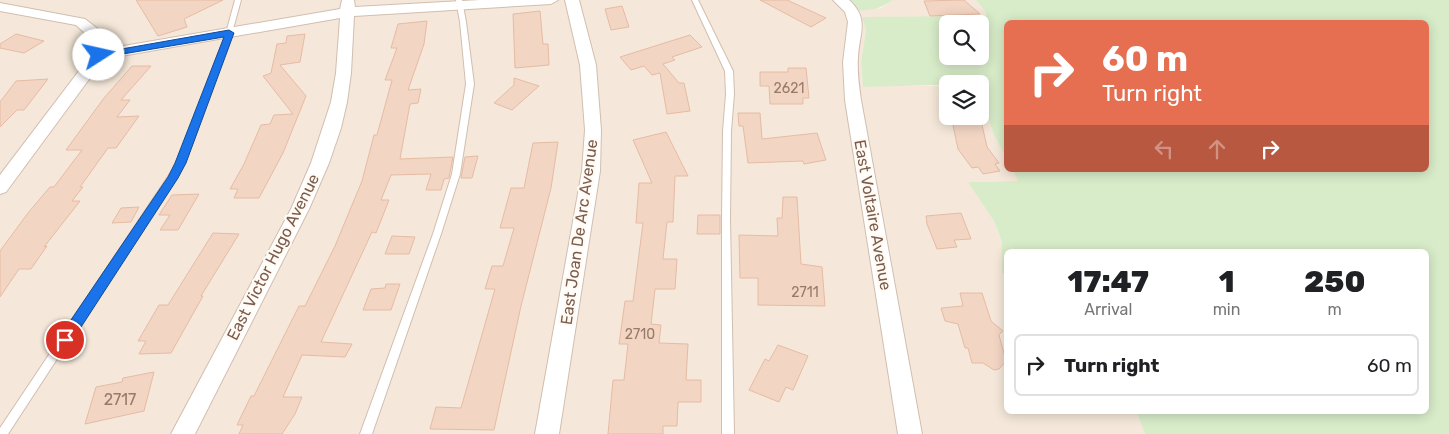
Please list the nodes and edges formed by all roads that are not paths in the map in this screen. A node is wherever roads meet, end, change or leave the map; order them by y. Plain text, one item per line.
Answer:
1 (238, 0) edge
2 (551, 0) edge
3 (572, 0) edge
4 (695, 0) edge
5 (840, 0) edge
6 (459, 3) edge
7 (348, 6) edge
8 (0, 7) edge
9 (229, 33) junction
10 (99, 55) junction
11 (0, 188) edge
12 (2, 434) edge
13 (183, 434) edge
14 (366, 434) edge
15 (547, 434) edge
16 (728, 434) edge
17 (910, 434) edge

1 - 9 lane
2 - 6 street
3 - 15 street, East Joan De Arc Avenue
4 - 16 lane
5 - 17 street, East Voltaire Avenue
6 - 7 street
6 - 14 lane
7 - 9 street
7 - 13 street, East Victor Hugo Avenue
8 - 10 street
9 - 10 street
9 - 12 lane
10 - 11 street

